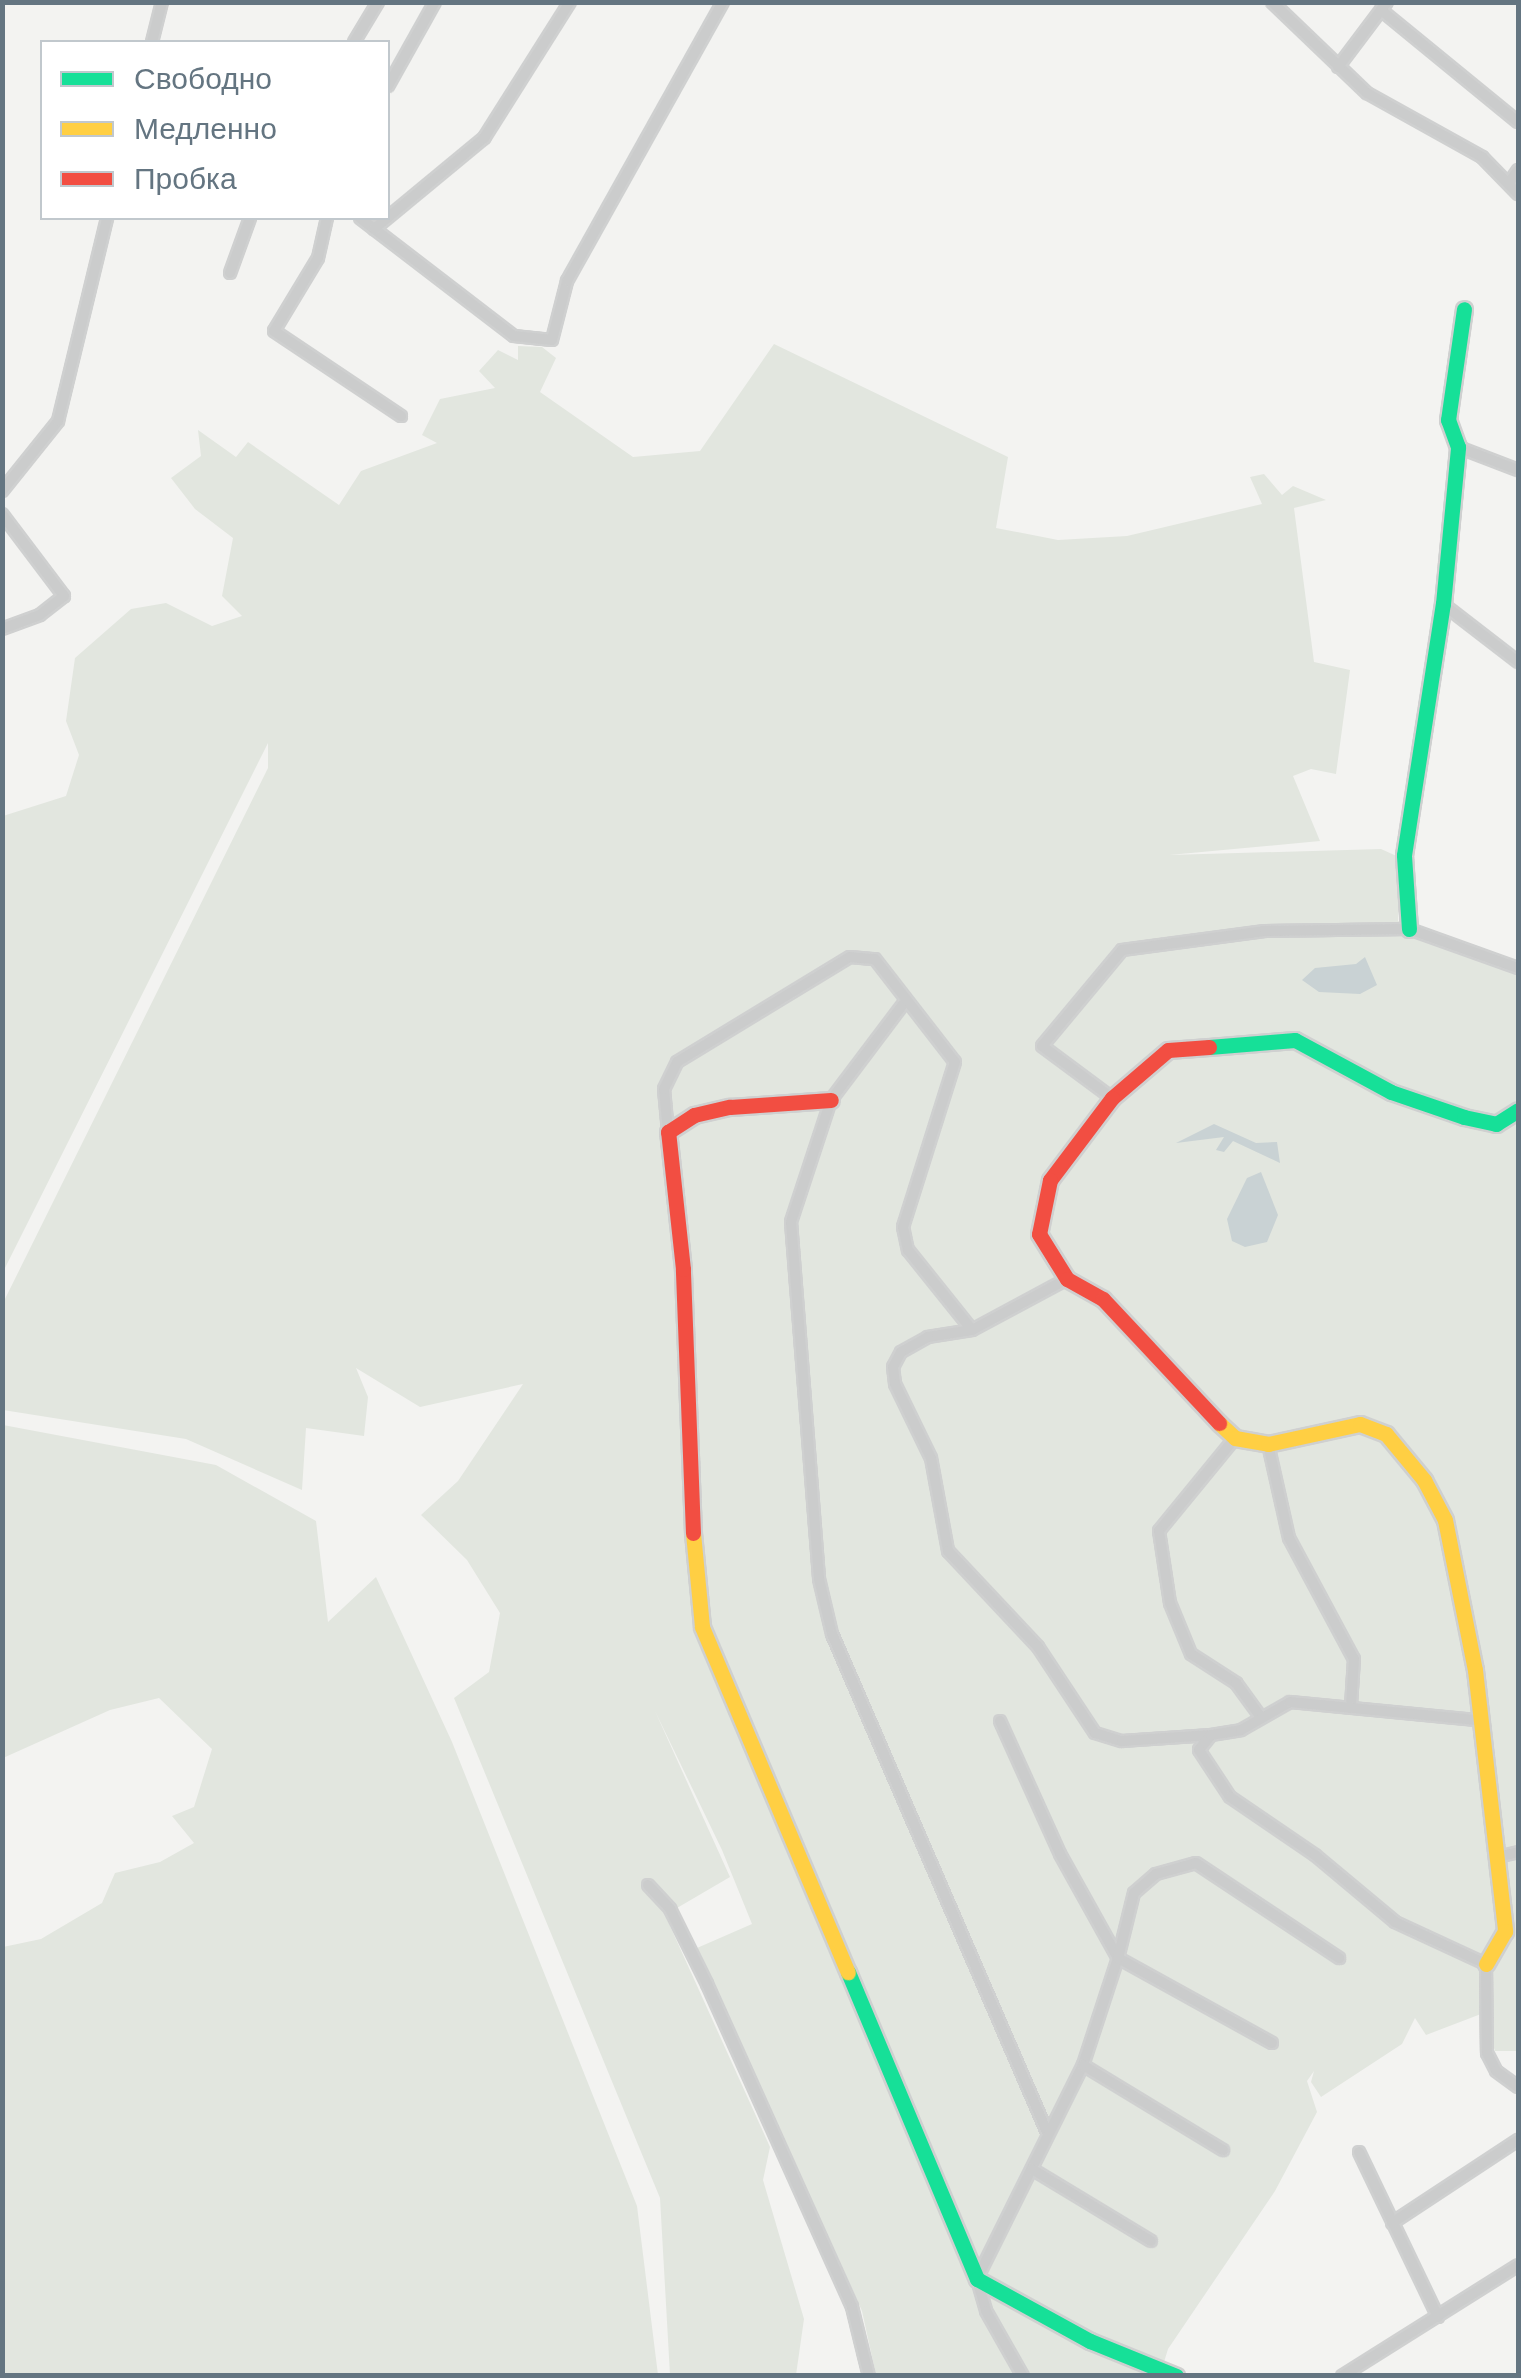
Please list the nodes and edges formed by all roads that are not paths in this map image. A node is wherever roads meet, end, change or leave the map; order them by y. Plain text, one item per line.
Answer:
1 (162, 2) edge
2 (378, 2) edge
3 (435, 2) edge
4 (570, 2) edge
5 (723, 2) edge
6 (1272, 2) edge
7 (1384, 6) edge
8 (152, 40) edge
9 (355, 40) edge
10 (1338, 67) junction
11 (390, 82) edge
12 (1518, 122) edge
13 (1518, 170) edge
14 (1508, 183) junction
15 (1518, 194) edge
16 (390, 216) edge
17 (107, 220) edge
18 (249, 220) edge
19 (327, 220) edge
20 (363, 220) edge
21 (385, 220) edge
22 (374, 229) junction
23 (230, 273) dead end
24 (1464, 309) dead end
25 (401, 416) dead end
26 (1458, 447) junction
27 (1518, 470) edge
28 (2, 491) edge
29 (2, 514) edge
30 (1443, 604) junction
31 (2, 629) edge
32 (1518, 662) edge
33 (1409, 928) junction
34 (1518, 968) edge
35 (904, 1004) junction
36 (1112, 1098) junction
37 (831, 1100) junction
38 (1518, 1110) edge
39 (668, 1132) junction
40 (1067, 1279) junction
41 (972, 1330) junction
42 (1234, 1438) junction
43 (1268, 1444) junction
44 (1352, 1706) junction
45 (1260, 1716) junction
46 (1476, 1720) junction
47 (1000, 1721) dead end
48 (1212, 1735) junction
49 (1518, 1852) edge
50 (1497, 1857) junction
51 (648, 1885) dead end
52 (1118, 1958) junction
53 (1338, 1958) dead end
54 (1486, 1964) junction
55 (1272, 2043) dead end
56 (1083, 2065) junction
57 (1518, 2086) edge
58 (1048, 2132) junction
59 (1518, 2140) edge
60 (1223, 2150) dead end
61 (1359, 2152) dead end
62 (1032, 2169) junction
63 (1392, 2223) junction
64 (1150, 2241) dead end
65 (1518, 2265) edge
66 (978, 2279) junction
67 (1438, 2316) junction
68 (869, 2376) edge
69 (1023, 2376) edge
70 (1176, 2376) edge
71 (1342, 2376) edge

1 - 8 street
2 - 9 street
3 - 11 street
4 - 16 street
5 - 22 street
6 - 10 street
7 - 10 street
7 - 12 street
10 - 14 street
13 - 14 street
14 - 15 street
17 - 28 street
18 - 23 street
19 - 25 street
20 - 22 street
21 - 22 street
24 - 26 street
26 - 27 street
26 - 30 street
29 - 31 street
30 - 32 street
30 - 33 street
33 - 34 street
33 - 36 street
35 - 37 street
35 - 39 street
35 - 41 street
36 - 38 street
36 - 40 street
37 - 39 street
37 - 58 street
39 - 66 street
40 - 41 street
40 - 42 street
41 - 48 street
42 - 43 street
42 - 45 street
43 - 44 street
43 - 46 street
44 - 45 street
44 - 46 street
45 - 48 street
46 - 50 street
47 - 52 street
48 - 54 street
49 - 50 street
50 - 54 street
51 - 68 street
52 - 53 street
52 - 55 street
52 - 56 street
54 - 57 street
56 - 58 street
56 - 60 street
58 - 62 street
59 - 63 street
61 - 63 street
62 - 64 street
62 - 66 street
63 - 67 street
65 - 67 street
66 - 69 street
66 - 70 street
67 - 71 street

